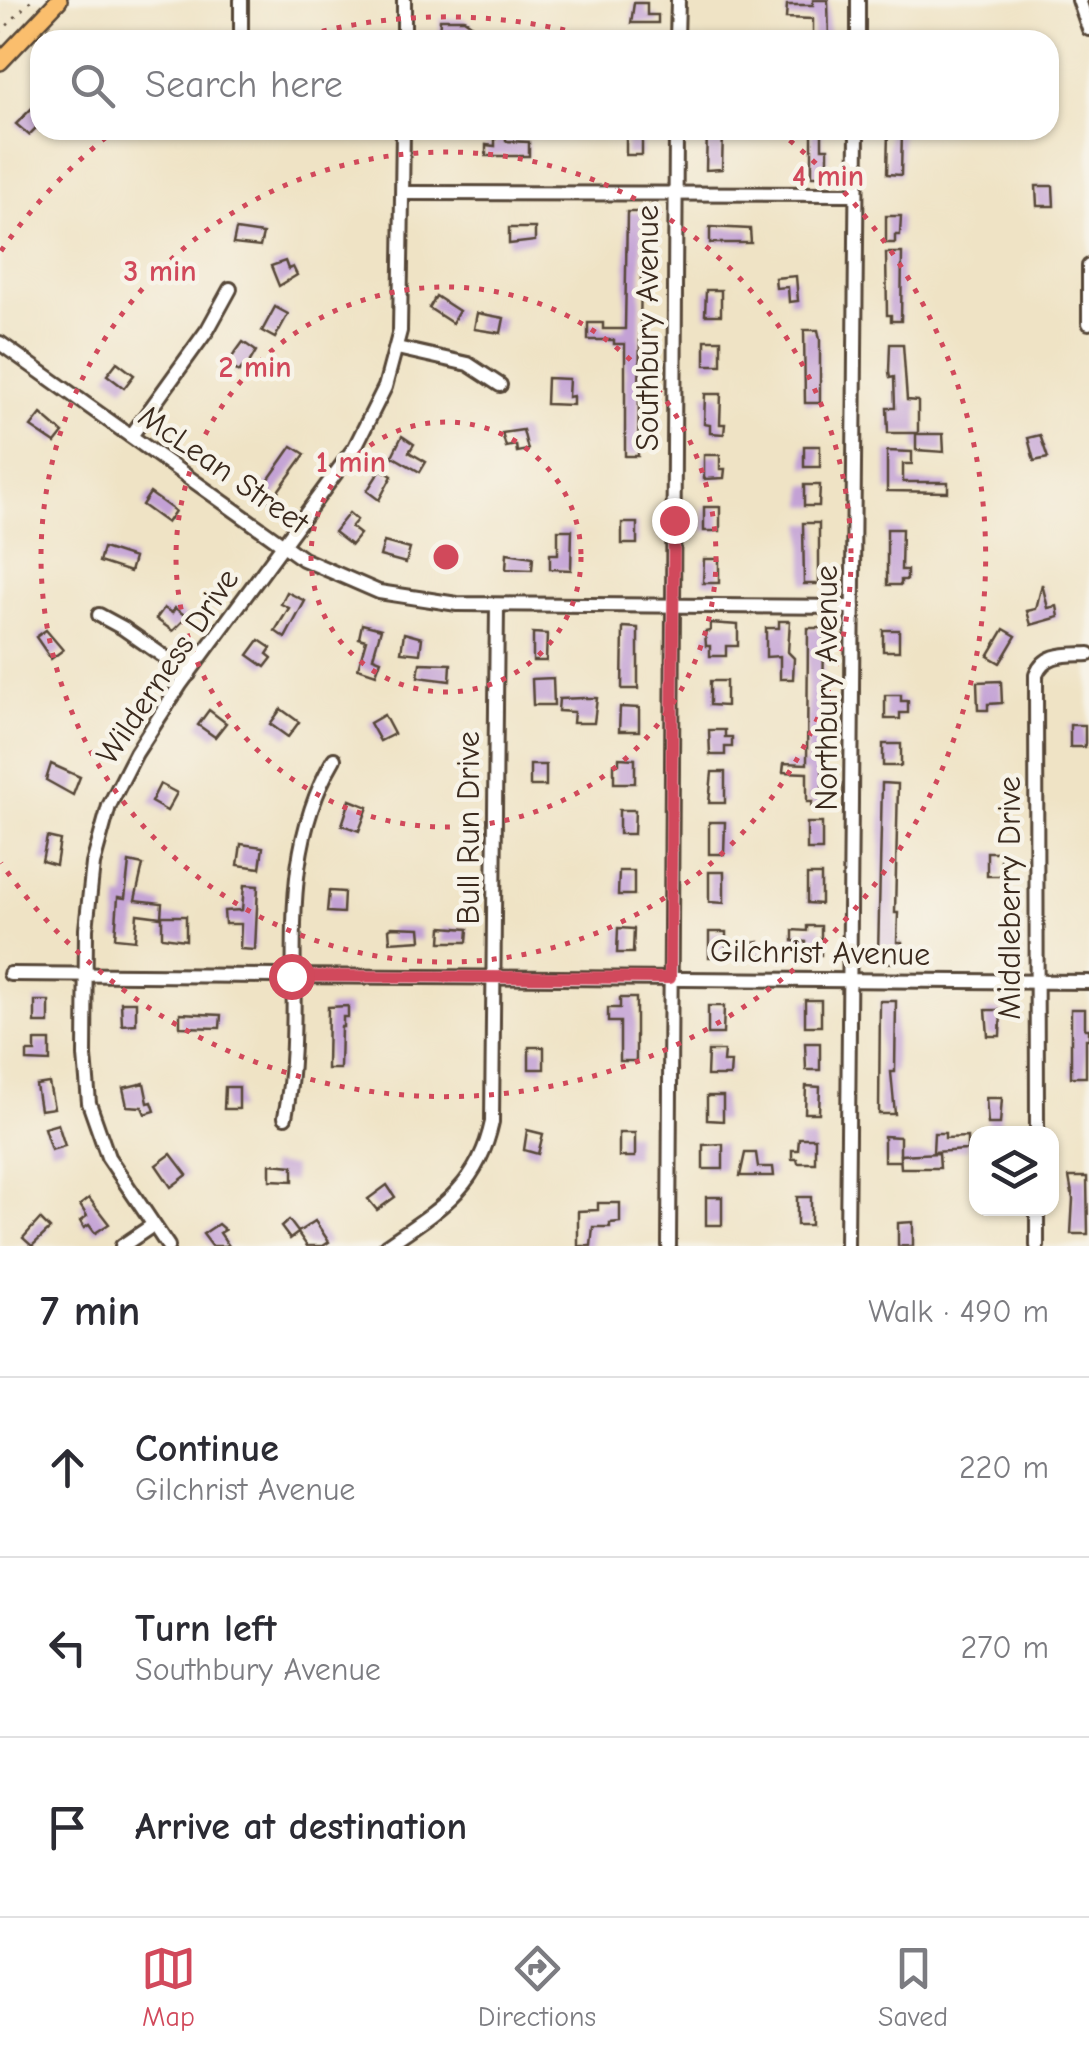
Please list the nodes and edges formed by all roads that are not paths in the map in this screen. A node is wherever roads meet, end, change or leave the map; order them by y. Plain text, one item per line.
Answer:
1 (59, 0) edge
2 (241, 0) edge
3 (404, 0) edge
4 (678, 0) edge
5 (858, 0) edge
6 (1079, 0) edge
7 (1089, 28) edge
8 (30, 30) edge
9 (30, 30) edge
10 (241, 30) edge
11 (404, 30) edge
12 (677, 30) edge
13 (858, 30) edge
14 (0, 62) edge
15 (403, 140) edge
16 (676, 140) edge
17 (857, 140) edge
18 (403, 192) junction
19 (676, 194) junction
20 (856, 194) junction
21 (1089, 266) edge
22 (230, 290) dead end
23 (1089, 323) edge
24 (0, 343) edge
25 (396, 348) junction
26 (500, 385) dead end
27 (131, 436) junction
28 (283, 545) junction
29 (497, 605) junction
30 (674, 606) junction
31 (853, 607) junction
32 (99, 616) dead end
33 (1089, 654) edge
34 (189, 674) junction
35 (334, 759) dead end
36 (10, 974) dead end
37 (86, 975) junction
38 (291, 976) junction
39 (494, 978) junction
40 (670, 978) junction
41 (851, 980) junction
42 (1036, 981) junction
43 (1089, 982) edge
44 (284, 1116) dead end
45 (1037, 1126) edge
46 (1037, 1216) edge
47 (153, 1225) junction
48 (122, 1246) edge
49 (168, 1246) edge
50 (386, 1246) edge
51 (669, 1246) edge
52 (847, 1246) edge
53 (1037, 1246) edge

1 - 9 main road
2 - 10 street
3 - 11 street
4 - 12 street
5 - 13 street
6 - 7 street
8 - 14 main road
15 - 18 street, Wilderness Drive
16 - 19 street, Southbury Avenue
17 - 20 street, Northbury Avenue
18 - 19 street
18 - 25 street, Wilderness Drive
19 - 20 street
19 - 30 street, Southbury Avenue
20 - 31 street, Northbury Avenue
21 - 23 street
22 - 27 street
24 - 27 street, McLean Street
25 - 26 street
25 - 28 street, Wilderness Drive
27 - 28 street, McLean Street
28 - 29 street, McLean Street
28 - 34 street, Wilderness Drive
29 - 30 street, McLean Street
29 - 39 street, Bull Run Drive
30 - 31 street, McLean Street
30 - 40 street, Southbury Avenue
31 - 41 street, Northbury Avenue
32 - 34 street
33 - 42 street, Middleberry Drive
34 - 37 street, Wilderness Drive
35 - 38 street
36 - 37 street, Gilchrist Avenue
37 - 38 street, Gilchrist Avenue
37 - 47 street, Wilderness Drive
38 - 39 street, Gilchrist Avenue
38 - 44 street
39 - 40 street, Gilchrist Avenue
39 - 50 street, Bull Run Drive
40 - 41 street, Gilchrist Avenue
40 - 51 street, Southbury Avenue
41 - 42 street, Gilchrist Avenue
41 - 52 street, Northbury Avenue
42 - 43 street, Gilchrist Avenue
42 - 45 street, Middleberry Drive
46 - 53 street
47 - 48 street
47 - 49 street, Wilderness Drive

